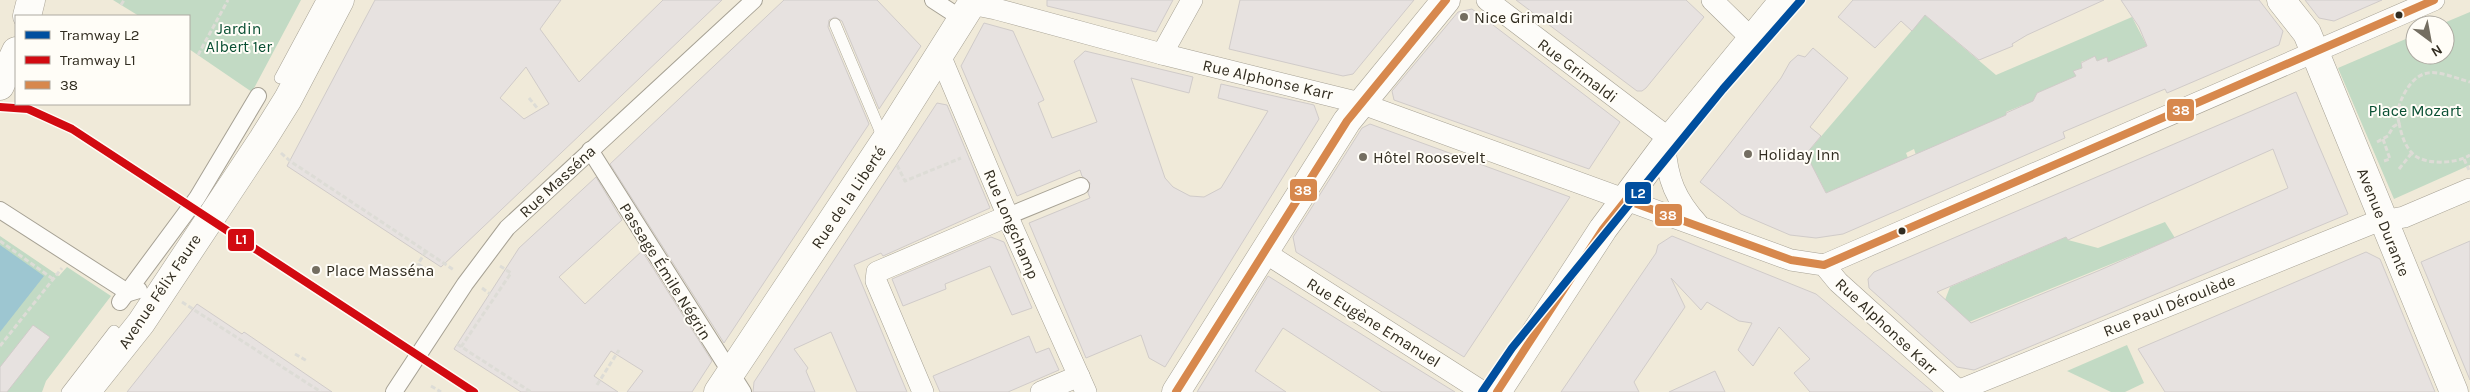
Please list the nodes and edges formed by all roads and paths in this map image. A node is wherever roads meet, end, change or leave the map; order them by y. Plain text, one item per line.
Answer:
1 (31, 0) edge
2 (124, 0) edge
3 (228, 0) edge
4 (322, 0) edge
5 (340, 0) edge
6 (754, 0) edge
7 (933, 0) edge
8 (1192, 0) edge
9 (1446, 0) edge
10 (1487, 0) edge
11 (1712, 0) edge
12 (1784, 0) edge
13 (2281, 0) edge
14 (2434, 0) edge
15 (121, 5) dead end
16 (966, 6) edge
17 (27, 15) edge
18 (835, 24) dead end
19 (1752, 39) junction
20 (2314, 51) junction
21 (15, 53) edge
22 (940, 54) junction
23 (1162, 54) junction
24 (198, 55) dead end
25 (280, 78) dead end
26 (2470, 82) edge
27 (0, 86) edge
28 (258, 96) dead end
29 (529, 98) dead end
30 (1360, 102) junction
31 (538, 109) dead end
32 (2399, 123) junction
33 (2383, 139) dead end
34 (1667, 143) junction
35 (889, 149) junction
36 (590, 150) junction
37 (2411, 154) junction
38 (2470, 155) edge
39 (963, 157) dead end
40 (2464, 159) junction
41 (290, 162) dead end
42 (2399, 169) dead end
43 (2470, 173) edge
44 (1081, 186) dead end
45 (2470, 189) edge
46 (1626, 200) junction
47 (0, 210) edge
48 (1008, 216) junction
49 (2383, 220) junction
50 (1700, 226) junction
51 (0, 241) edge
52 (426, 251) junction
53 (1264, 252) junction
54 (72, 256) junction
55 (485, 256) junction
56 (1824, 265) junction
57 (428, 270) dead end
58 (53, 279) junction
59 (469, 279) junction
60 (156, 285) dead end
61 (490, 294) dead end
62 (124, 297) junction
63 (193, 309) dead end
64 (114, 331) dead end
65 (457, 344) dead end
66 (0, 346) edge
67 (461, 347) junction
68 (619, 350) dead end
69 (295, 354) dead end
70 (307, 361) dead end
71 (1082, 384) edge
72 (597, 385) dead end
73 (431, 386) dead end
74 (731, 386) edge
75 (436, 391) edge
76 (1957, 391) edge
77 (67, 392) edge
78 (86, 392) edge
79 (321, 392) edge
80 (394, 392) edge
81 (441, 392) edge
82 (531, 392) edge
83 (923, 392) edge
84 (1041, 392) edge
85 (1176, 392) edge
86 (1483, 392) edge
87 (1498, 392) edge
88 (2454, 392) edge

1 - 17 main road
2 - 15 path
3 - 24 path
4 - 25 lane
5 - 78 main road, Avenue Félix Faure
6 - 36 street, Rue Masséna
7 - 16 street
8 - 23 street
9 - 30 main road
10 - 34 street, Rue Grimaldi
11 - 19 street
12 - 19 main road
13 - 20 main road, Avenue Durante
14 - 20 street
16 - 22 main road, Rue de la Liberté
16 - 23 street, Rue Alphonse Karr
18 - 35 lane
19 - 34 main road
20 - 49 main road, Avenue Durante
20 - 56 street
21 - 27 main road
22 - 35 main road, Rue de la Liberté
22 - 48 street, Rue Longchamp
23 - 30 street, Rue Alphonse Karr
26 - 32 path
28 - 62 street
29 - 31 path
30 - 46 street, Rue Alphonse Karr
30 - 53 main road
32 - 33 path
32 - 37 path
34 - 46 main road
34 - 50 street
35 - 39 path
35 - 74 main road, Rue de la Liberté
36 - 55 street, Rue Masséna
36 - 74 street, Passage Émile Négrin
37 - 40 path
37 - 42 path
38 - 40 path
40 - 43 path
41 - 52 path
44 - 48 street
45 - 49 street, Rue Paul Déroulède
46 - 50 street, Rue Alphonse Karr
46 - 87 main road
47 - 54 street
48 - 71 street, Rue Longchamp
48 - 83 street
49 - 76 street, Rue Paul Déroulède
49 - 88 main road, Avenue Durante
50 - 56 street, Rue Alphonse Karr
51 - 58 path
52 - 57 path
52 - 59 path
53 - 85 main road
53 - 86 street, Rue Eugène Emanuel
54 - 58 path
54 - 62 street
55 - 59 street, Rue Masséna
55 - 67 path
56 - 76 street, Rue Alphonse Karr
58 - 66 path
59 - 61 path
59 - 80 street, Rue Masséna
60 - 62 street
63 - 79 path
64 - 77 lane
65 - 67 path
67 - 82 path
68 - 72 path
69 - 70 path
71 - 84 street
73 - 75 path
75 - 81 path

